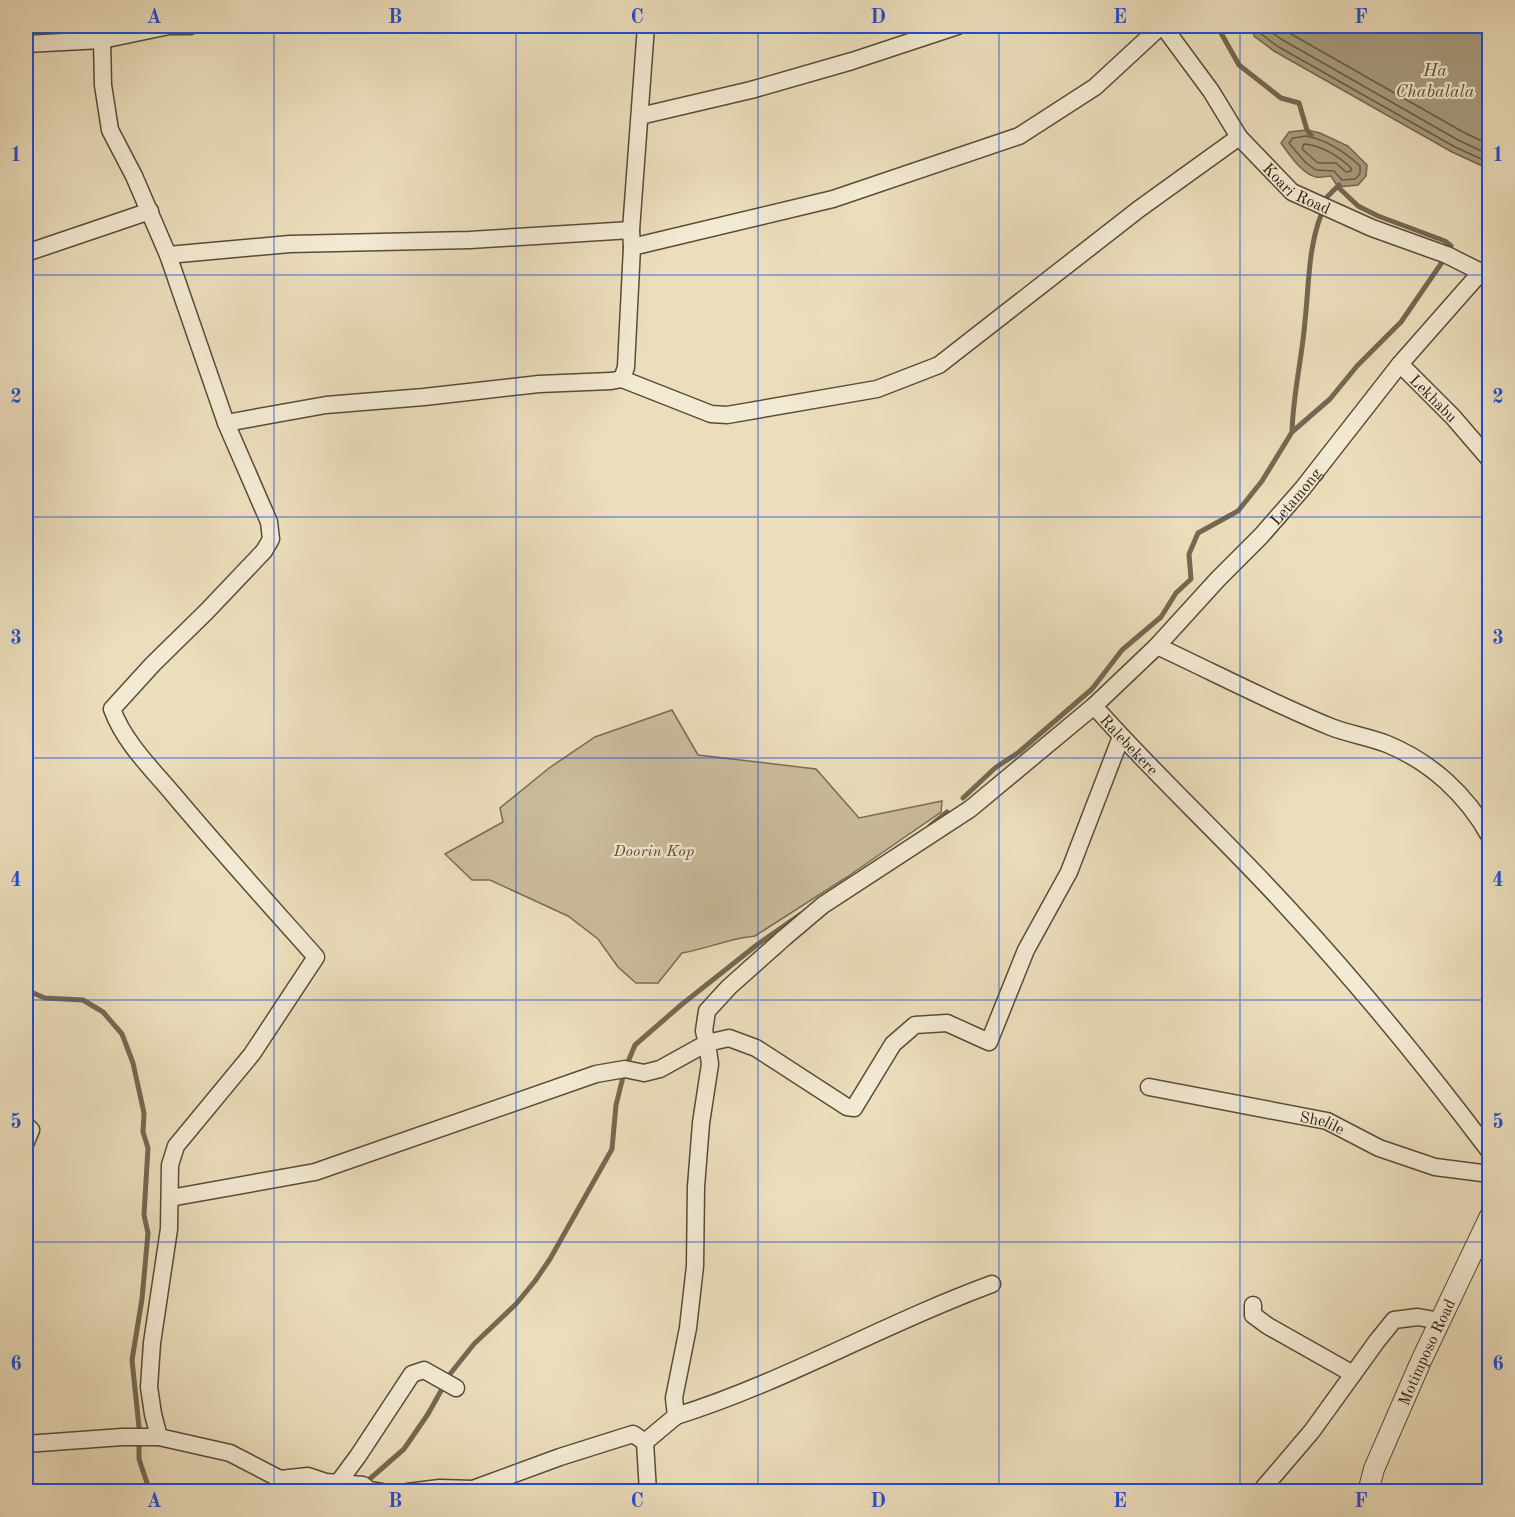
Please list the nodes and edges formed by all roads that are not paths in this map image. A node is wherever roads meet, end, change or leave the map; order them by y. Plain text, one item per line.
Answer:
1 (190, 26) edge
2 (646, 26) edge
3 (958, 26) edge
4 (1162, 26) edge
5 (100, 33) edge
6 (26, 44) edge
7 (640, 116) junction
8 (1239, 138) junction
9 (150, 211) junction
10 (631, 230) junction
11 (632, 247) junction
12 (26, 253) edge
13 (168, 255) junction
14 (1485, 274) edge
15 (1401, 364) junction
16 (622, 379) junction
17 (226, 423) junction
18 (1490, 460) edge
19 (1157, 646) junction
20 (1094, 706) junction
21 (1121, 737) junction
22 (1490, 837) edge
23 (707, 1043) junction
24 (1149, 1088) dead end
25 (26, 1125) edge
26 (26, 1142) edge
27 (1490, 1152) edge
28 (1490, 1174) edge
29 (170, 1198) junction
30 (1490, 1216) edge
31 (992, 1284) dead end
32 (1253, 1305) dead end
33 (1440, 1321) junction
34 (1353, 1374) junction
35 (456, 1388) dead end
36 (676, 1416) junction
37 (153, 1437) junction
38 (645, 1442) junction
39 (26, 1444) edge
40 (338, 1483) junction
41 (382, 1491) edge
42 (407, 1491) edge
43 (648, 1491) edge
44 (1260, 1491) edge
45 (1368, 1491) edge

1 - 5 street
2 - 7 street
3 - 7 street
4 - 8 street, Koari Road
4 - 11 street
5 - 6 street
5 - 9 street
7 - 10 street
8 - 14 street, Koari Road
8 - 16 street
9 - 12 street
9 - 13 street
10 - 11 street
10 - 13 street
11 - 16 street
13 - 17 street
14 - 15 street, Letamong
15 - 18 street, Lekhabu
15 - 19 street, Letamong
16 - 17 street
17 - 29 street
19 - 20 street, Letamong
19 - 22 street
20 - 21 street, Ralebekere
20 - 23 street, Ralebekere
21 - 23 street
21 - 27 street, Ralebekere
23 - 29 street
23 - 36 street, Ralebekere
24 - 28 street, Shelile
25 - 26 street
29 - 37 street
30 - 33 street, Motimposo Road
31 - 36 street
32 - 34 street
33 - 34 street
33 - 45 street, Motimposo Road
34 - 44 street
35 - 40 street
36 - 38 street
37 - 39 street
37 - 40 street
38 - 42 street
38 - 43 street
40 - 41 street

